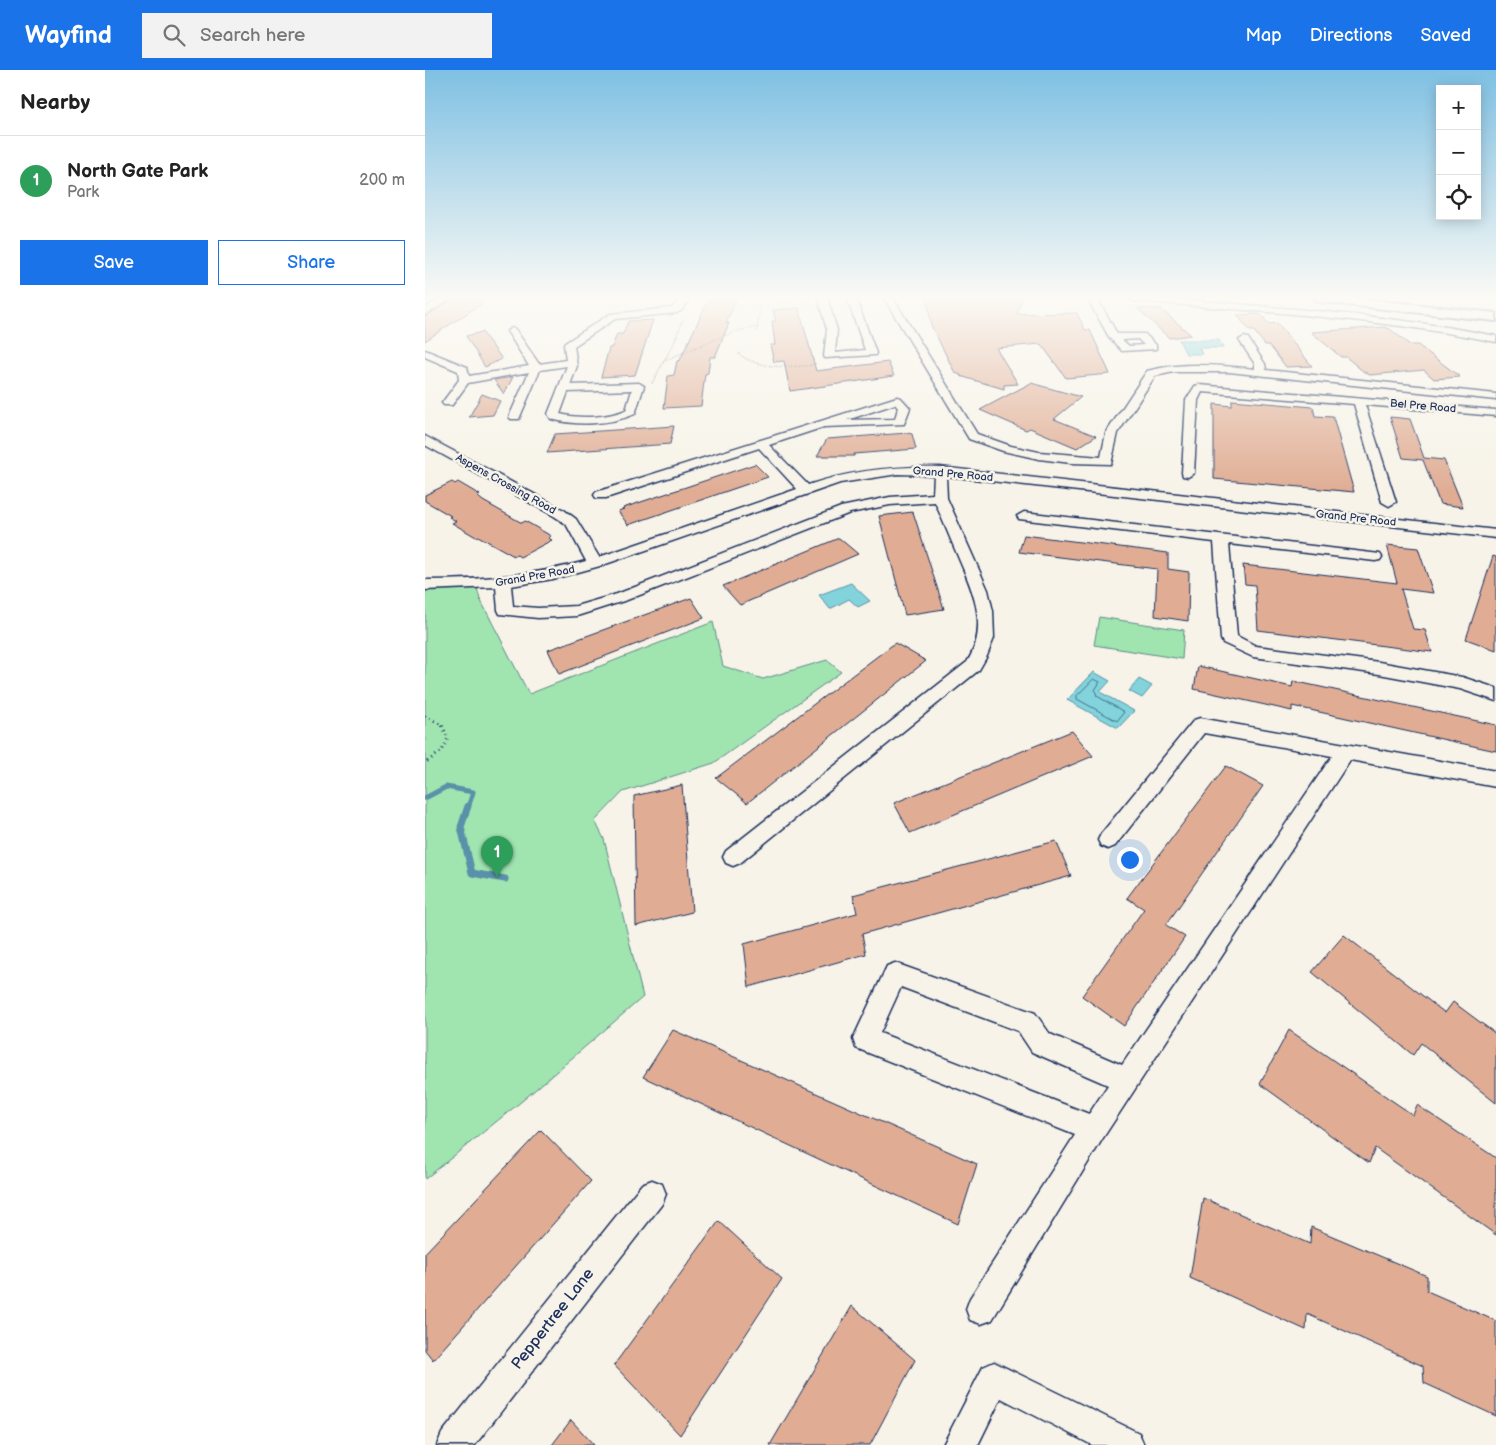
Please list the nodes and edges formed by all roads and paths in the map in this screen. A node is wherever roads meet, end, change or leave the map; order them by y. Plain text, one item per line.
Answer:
1 (447, 362) edge
2 (531, 362) edge
3 (571, 362) edge
4 (572, 362) edge
5 (662, 362) edge
6 (757, 362) edge
7 (815, 362) edge
8 (928, 362) edge
9 (1260, 362) edge
10 (535, 368) junction
11 (1261, 373) junction
12 (464, 380) junction
13 (563, 389) junction
14 (1496, 397) edge
15 (1358, 400) junction
16 (447, 403) dead end
17 (633, 403) junction
18 (1496, 413) edge
19 (515, 417) dead end
20 (826, 424) junction
21 (425, 440) edge
22 (762, 445) junction
23 (940, 471) junction
24 (1188, 473) dead end
25 (805, 489) junction
26 (601, 495) dead end
27 (940, 498) junction
28 (1389, 502) dead end
29 (1024, 516) dead end
30 (1496, 534) edge
31 (1221, 539) junction
32 (1375, 558) dead end
33 (595, 563) junction
34 (503, 583) junction
35 (425, 585) edge
36 (1496, 695) edge
37 (425, 716) edge
38 (1344, 753) junction
39 (425, 763) edge
40 (1496, 779) edge
41 (1107, 840) dead end
42 (733, 857) dead end
43 (1127, 1080) junction
44 (1091, 1128) junction
45 (652, 1194) dead end
46 (981, 1309) dead end
47 (453, 1445) edge
48 (960, 1445) edge
49 (1127, 1445) edge

1 - 12 street
2 - 10 street
3 - 10 street
4 - 13 street
5 - 17 path
6 - 7 path
8 - 11 street
9 - 11 street
10 - 12 street
10 - 19 street
11 - 14 street
12 - 16 street
13 - 17 street
13 - 17 street
15 - 18 street, Bel Pre Road
15 - 24 street, Bel Pre Road
15 - 28 street
20 - 20 street
20 - 22 street
21 - 33 street, Aspens Crossing Road
22 - 25 street
22 - 26 street
23 - 25 street, Grand Pre Road
23 - 27 street
23 - 30 street, Grand Pre Road
25 - 33 street, Grand Pre Road
27 - 34 street
27 - 42 street
29 - 31 street
31 - 32 street
31 - 36 street
33 - 34 street, Grand Pre Road
34 - 35 street, Grand Pre Road
37 - 39 path
38 - 40 street
38 - 41 street
38 - 43 street
43 - 44 street
43 - 44 street
44 - 46 street
45 - 47 street, Peppertree Lane
48 - 49 street

